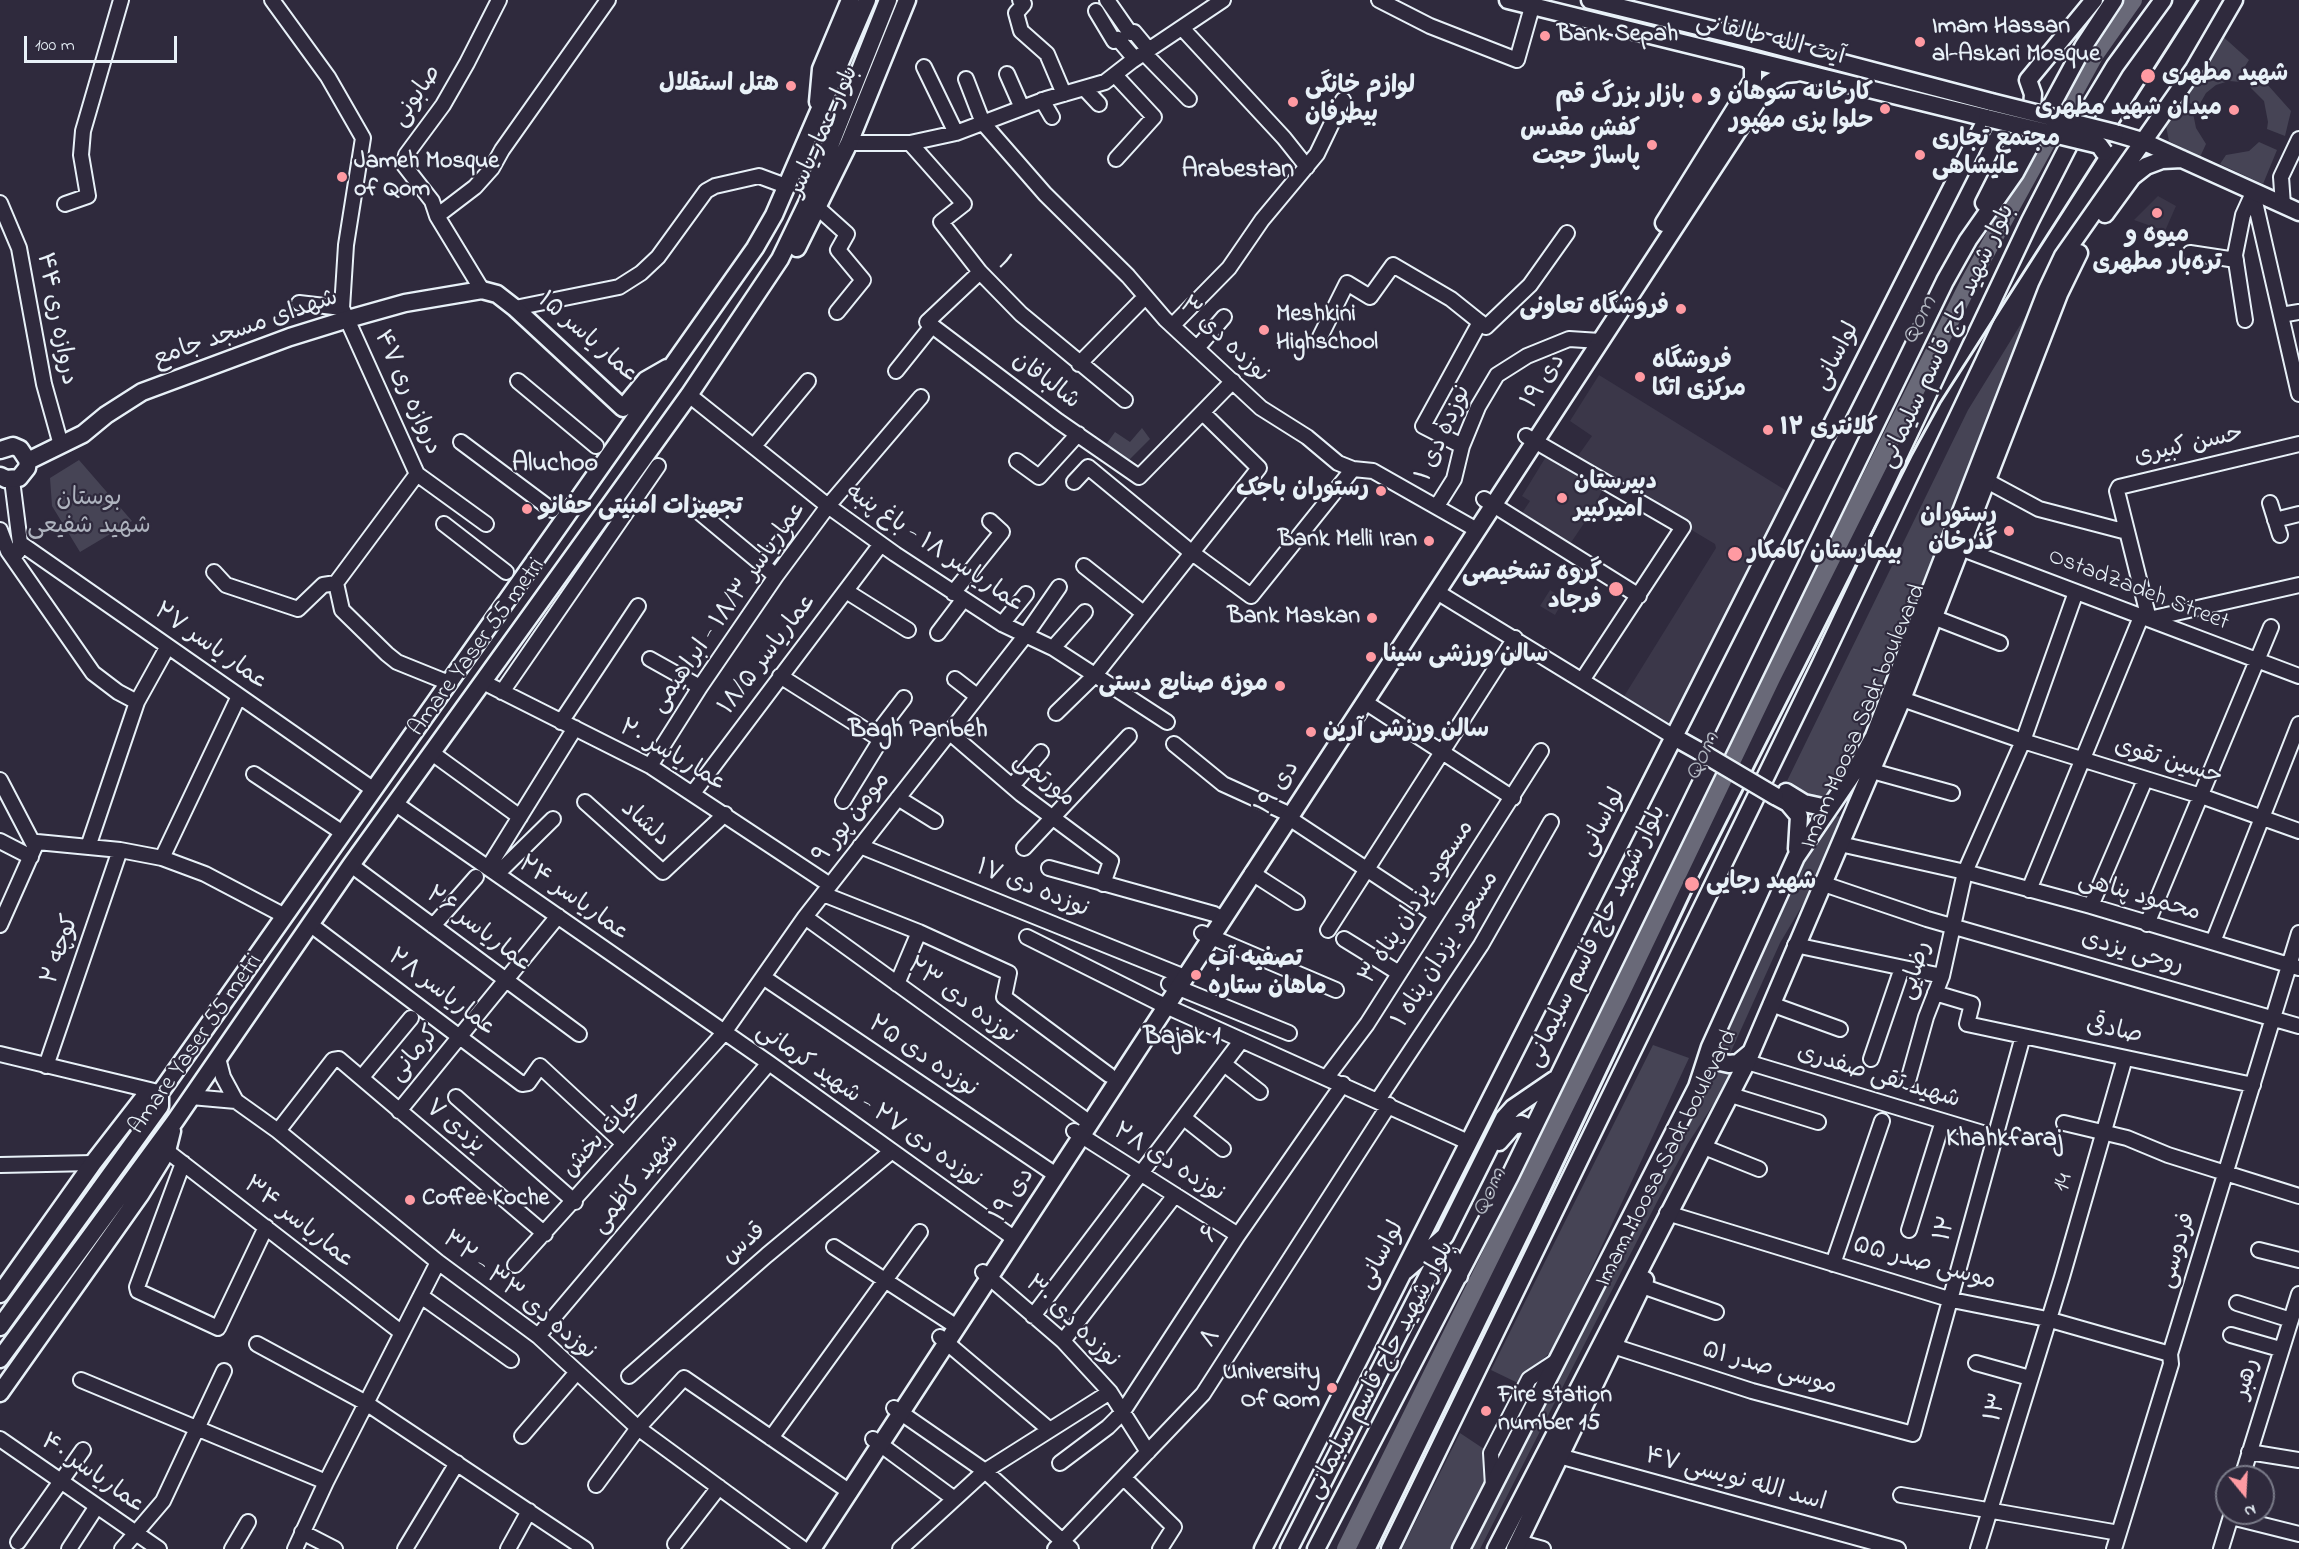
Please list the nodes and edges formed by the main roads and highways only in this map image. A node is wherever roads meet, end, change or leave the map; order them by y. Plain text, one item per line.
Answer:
1 (850, 0) edge
2 (867, 0) edge
3 (888, 0) edge
4 (908, 0) edge
5 (1508, 0) edge
6 (1590, 0) edge
7 (2094, 0) edge
8 (2114, 0) edge
9 (2163, 0) edge
10 (2234, 0) edge
11 (1747, 59) junction
12 (1800, 73) junction
13 (1989, 110) junction
14 (816, 117) junction
15 (2137, 147) junction
16 (2182, 159) junction
17 (2127, 174) junction
18 (2290, 208) edge
19 (1968, 240) junction
20 (771, 273) junction
21 (490, 292) joint
22 (1595, 340) junction
23 (673, 365) junction
24 (2, 447) edge
25 (28, 461) junction
26 (6, 478) edge
27 (1432, 589) junction
28 (1687, 744) junction
29 (1777, 792) junction
30 (1828, 807) junction
31 (1288, 814) junction
32 (1851, 820) junction
33 (1796, 857) junction
34 (1219, 917) junction
35 (1162, 1004) junction
36 (1710, 1047) junction
37 (1749, 1056) junction
38 (1554, 1080) junction
39 (160, 1093) junction
40 (175, 1121) junction
41 (1082, 1127) junction
42 (1532, 1129) junction
43 (1488, 1154) junction
44 (1667, 1213) junction
45 (1459, 1276) junction
46 (1399, 1277) junction
47 (0, 1294) edge
48 (0, 1327) edge
49 (0, 1359) edge
50 (0, 1393) edge
51 (1306, 1461) junction
52 (1330, 1471) junction
53 (846, 1489) junction
54 (1516, 1545) edge
55 (802, 1549) edge
56 (812, 1549) edge
57 (1263, 1549) edge
58 (1289, 1549) edge
59 (1316, 1549) edge
60 (1390, 1549) edge
61 (1461, 1549) edge
62 (1496, 1549) edge

1 - 14 main road
2 - 14 main road, بلوار عمار یاسر
3 - 20 main road, بلوار عمار یاسر
4 - 20 main road, بلوار عمار یاسر
5 - 11 main road, آیت الله طالقانی
6 - 13 main road, آیت الله طالقانی
7 - 19 main road
8 - 19 main road, بلوار شهید حاج قاسم سلیمانی
9 - 60 main road, بلوار شهید حاج قاسم سلیمانی
10 - 15 main road, Imam Moosa Sadr boulevard
11 - 12 main road, آیت الله طالقانی
11 - 22 main road, ۱۹ دی
12 - 13 main road, آیت الله طالقانی
12 - 22 main road, ۱۹ دی
13 - 15 main road, bridge
13 - 17 main road, bridge
13 - 28 main road, لواسانی
14 - 23 main road, Amare Yaser 55 metri
15 - 16 main road
15 - 17 main road, Imam Moosa Sadr boulevard
16 - 17 main road, Imam Moosa Sadr boulevard
16 - 18 main road
17 - 30 main road, Imam Moosa Sadr boulevard
17 - 32 main road, Imam Moosa Sadr boulevard
19 - 38 main road, بلوار شهید حاج قاسم سلیمانی
20 - 40 main road, Amare Yaser 55 metri
21 - 23 main road, عمار یاسر ۱۵
21 - 25 main road, شهدای مسجد جامع
22 - 27 main road, ۱۹ دی
23 - 39 main road, Amare Yaser 55 metri
24 - 25 main road
25 - 26 main road
27 - 31 main road, ۱۹ دی
27 - 31 main road, ۱۹ دی
28 - 29 main road, bridge
28 - 46 main road, لواسانی
29 - 30 main road
29 - 33 main road
30 - 32 main road
30 - 33 main road, Imam Moosa Sadr boulevard
31 - 34 main road, ۱۹ دی
31 - 34 main road, ۱۹ دی
32 - 37 main road, Imam Moosa Sadr boulevard
33 - 36 main road, Imam Moosa Sadr boulevard
34 - 35 main road, ۱۹ دی
35 - 41 main road, ۱۹ دی
35 - 41 main road, ۱۹ دی
36 - 37 main road
36 - 61 main road, Imam Moosa Sadr boulevard
37 - 44 main road, Imam Moosa Sadr boulevard
38 - 42 main road, بلوار شهید حاج قاسم سلیمانی
38 - 43 main road
39 - 47 main road
39 - 48 main road, Amare Yaser 55 metri
40 - 49 main road, Amare Yaser 55 metri
40 - 50 main road
41 - 53 main road, ۱۹ دی
42 - 43 main road
42 - 45 main road, بلوار شهید حاج قاسم سلیمانی
43 - 46 main road
44 - 54 main road
44 - 62 main road, Imam Moosa Sadr boulevard
45 - 52 main road, لواسانی
45 - 59 main road, بلوار شهید حاج قاسم سلیمانی
46 - 51 main road, لواسانی
51 - 52 main road
51 - 57 main road, لواسانی
52 - 58 main road, لواسانی
53 - 55 main road, ۱۹ دی
53 - 56 main road, ۱۹ دی

